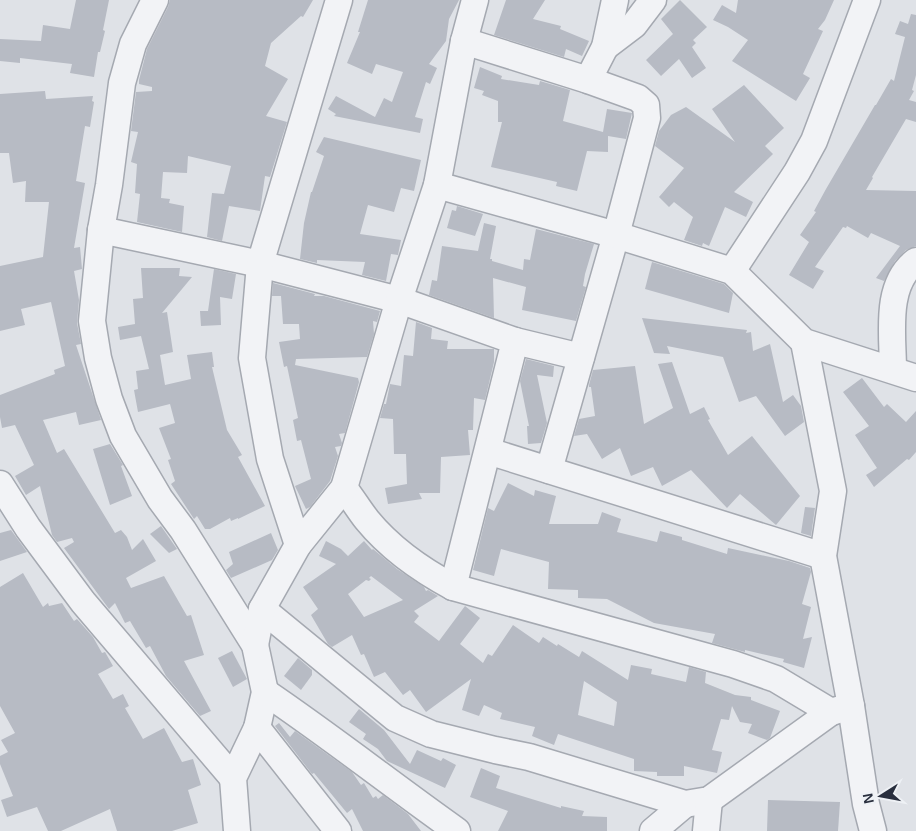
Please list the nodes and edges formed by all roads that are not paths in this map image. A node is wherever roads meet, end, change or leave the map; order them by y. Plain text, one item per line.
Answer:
1 (155, 0) edge
2 (339, 0) edge
3 (475, 0) edge
4 (615, 0) edge
5 (654, 0) edge
6 (867, 0) edge
7 (464, 41) junction
8 (604, 47) junction
9 (588, 80) junction
10 (437, 185) junction
11 (101, 230) junction
12 (616, 235) junction
13 (916, 261) edge
14 (260, 264) junction
15 (732, 271) junction
16 (400, 300) junction
17 (515, 341) junction
18 (804, 342) junction
19 (581, 357) junction
20 (905, 374) edge
21 (488, 451) junction
22 (549, 470) junction
23 (0, 484) edge
24 (344, 488) junction
25 (298, 545) junction
26 (823, 556) junction
27 (453, 587) junction
28 (262, 609) junction
29 (255, 645) junction
30 (265, 692) junction
31 (841, 709) junction
32 (257, 728) junction
33 (233, 778) junction
34 (697, 802) junction
35 (237, 831) edge
36 (338, 831) edge
37 (457, 831) edge
38 (653, 831) edge
39 (706, 831) edge
40 (873, 831) edge

1 - 11 street
2 - 14 street
3 - 7 street
4 - 8 street
5 - 8 street
6 - 15 street
7 - 9 street
7 - 10 street
8 - 9 street
9 - 12 street
10 - 12 street
10 - 16 street
11 - 14 street
11 - 29 street
12 - 15 street
12 - 19 street
13 - 20 street
14 - 16 street
14 - 25 street
15 - 18 street
16 - 17 street
16 - 24 street
17 - 19 street
17 - 21 street
18 - 20 street
18 - 26 street
19 - 22 street
21 - 22 street
21 - 27 street
22 - 26 street
23 - 33 street
24 - 25 street
24 - 27 street
25 - 28 street
26 - 31 street
27 - 31 street
28 - 29 street
28 - 34 street
29 - 30 street
30 - 32 street
30 - 37 street
31 - 34 street
31 - 40 street
32 - 33 street
32 - 36 street
33 - 35 street
34 - 38 street
34 - 39 street

